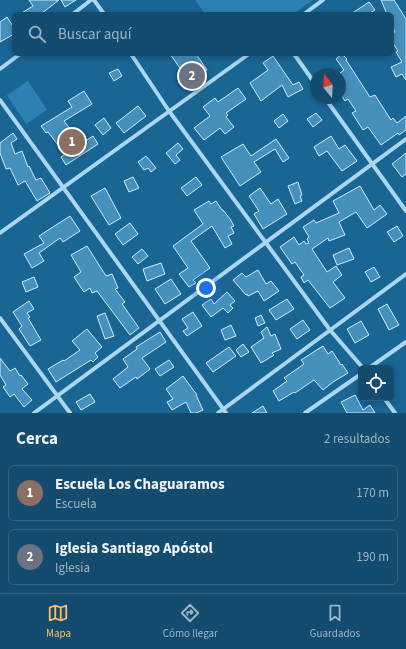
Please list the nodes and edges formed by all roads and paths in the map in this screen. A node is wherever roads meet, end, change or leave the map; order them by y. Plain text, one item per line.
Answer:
1 (91, 0) edge
2 (94, 0) edge
3 (323, 0) edge
4 (75, 12) edge
5 (103, 12) edge
6 (307, 12) edge
7 (17, 56) edge
8 (132, 56) edge
9 (246, 56) edge
10 (295, 56) edge
11 (0, 69) edge
12 (310, 77) edge
13 (0, 100) edge
14 (329, 104) edge
15 (169, 111) junction
16 (406, 138) edge
17 (372, 163) junction
18 (64, 188) junction
19 (406, 211) edge
20 (0, 233) edge
21 (266, 242) junction
22 (406, 274) edge
23 (0, 318) edge
24 (159, 321) junction
25 (330, 330) junction
26 (406, 342) edge
27 (360, 365) edge
28 (373, 365) edge
29 (358, 376) edge
30 (58, 396) junction
31 (386, 401) edge
32 (225, 411) edge
33 (34, 413) edge
34 (70, 413) edge
35 (218, 413) edge
36 (305, 413) edge
37 (395, 413) edge

1 - 4 street
2 - 5 street
3 - 6 street
7 - 11 street
8 - 15 street
9 - 15 street
10 - 12 street
13 - 18 street
14 - 17 street
15 - 18 street
15 - 21 street
16 - 17 street
17 - 19 street
17 - 21 street
18 - 20 street
18 - 24 street
21 - 24 street
21 - 25 street
22 - 25 street
23 - 30 street
24 - 30 street
24 - 32 street
25 - 27 street
25 - 32 street
26 - 28 street
29 - 36 street
30 - 33 street
30 - 34 street
31 - 37 street
32 - 35 street

